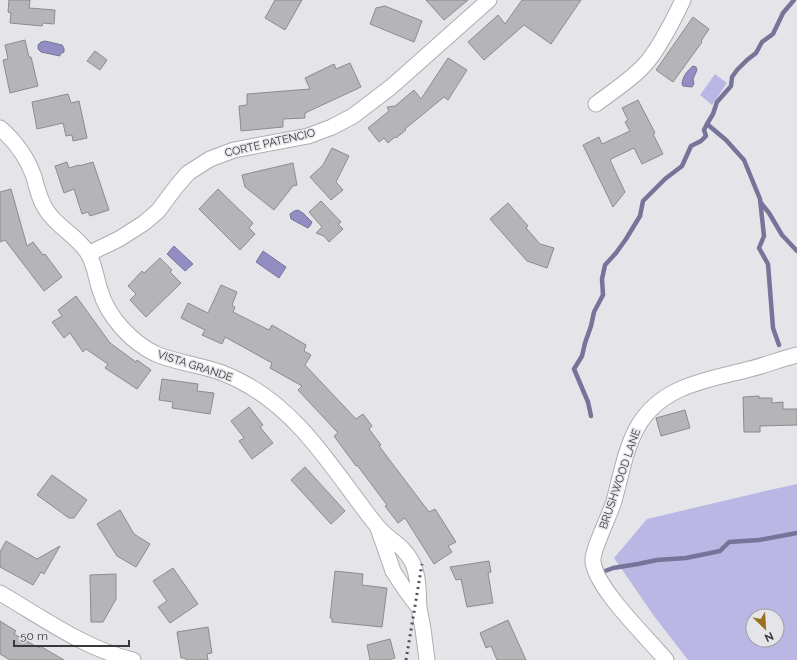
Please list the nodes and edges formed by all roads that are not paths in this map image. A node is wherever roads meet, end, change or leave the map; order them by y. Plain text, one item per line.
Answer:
1 (489, 0) edge
2 (683, 0) edge
3 (596, 104) dead end
4 (0, 128) edge
5 (88, 254) junction
6 (797, 355) edge
7 (378, 528) junction
8 (0, 594) edge
9 (419, 608) junction
10 (134, 660) edge
11 (427, 660) edge
12 (666, 660) edge

1 - 5 street, CORTE PATENCIO
2 - 3 street
4 - 5 street, VISTA GRANDE
5 - 7 street, VISTA GRANDE
6 - 12 street, BRUSHWOOD LANE
7 - 9 street, VISTA GRANDE
7 - 9 street, VISTA GRANDE
8 - 10 street
9 - 11 street, VISTA GRANDE

